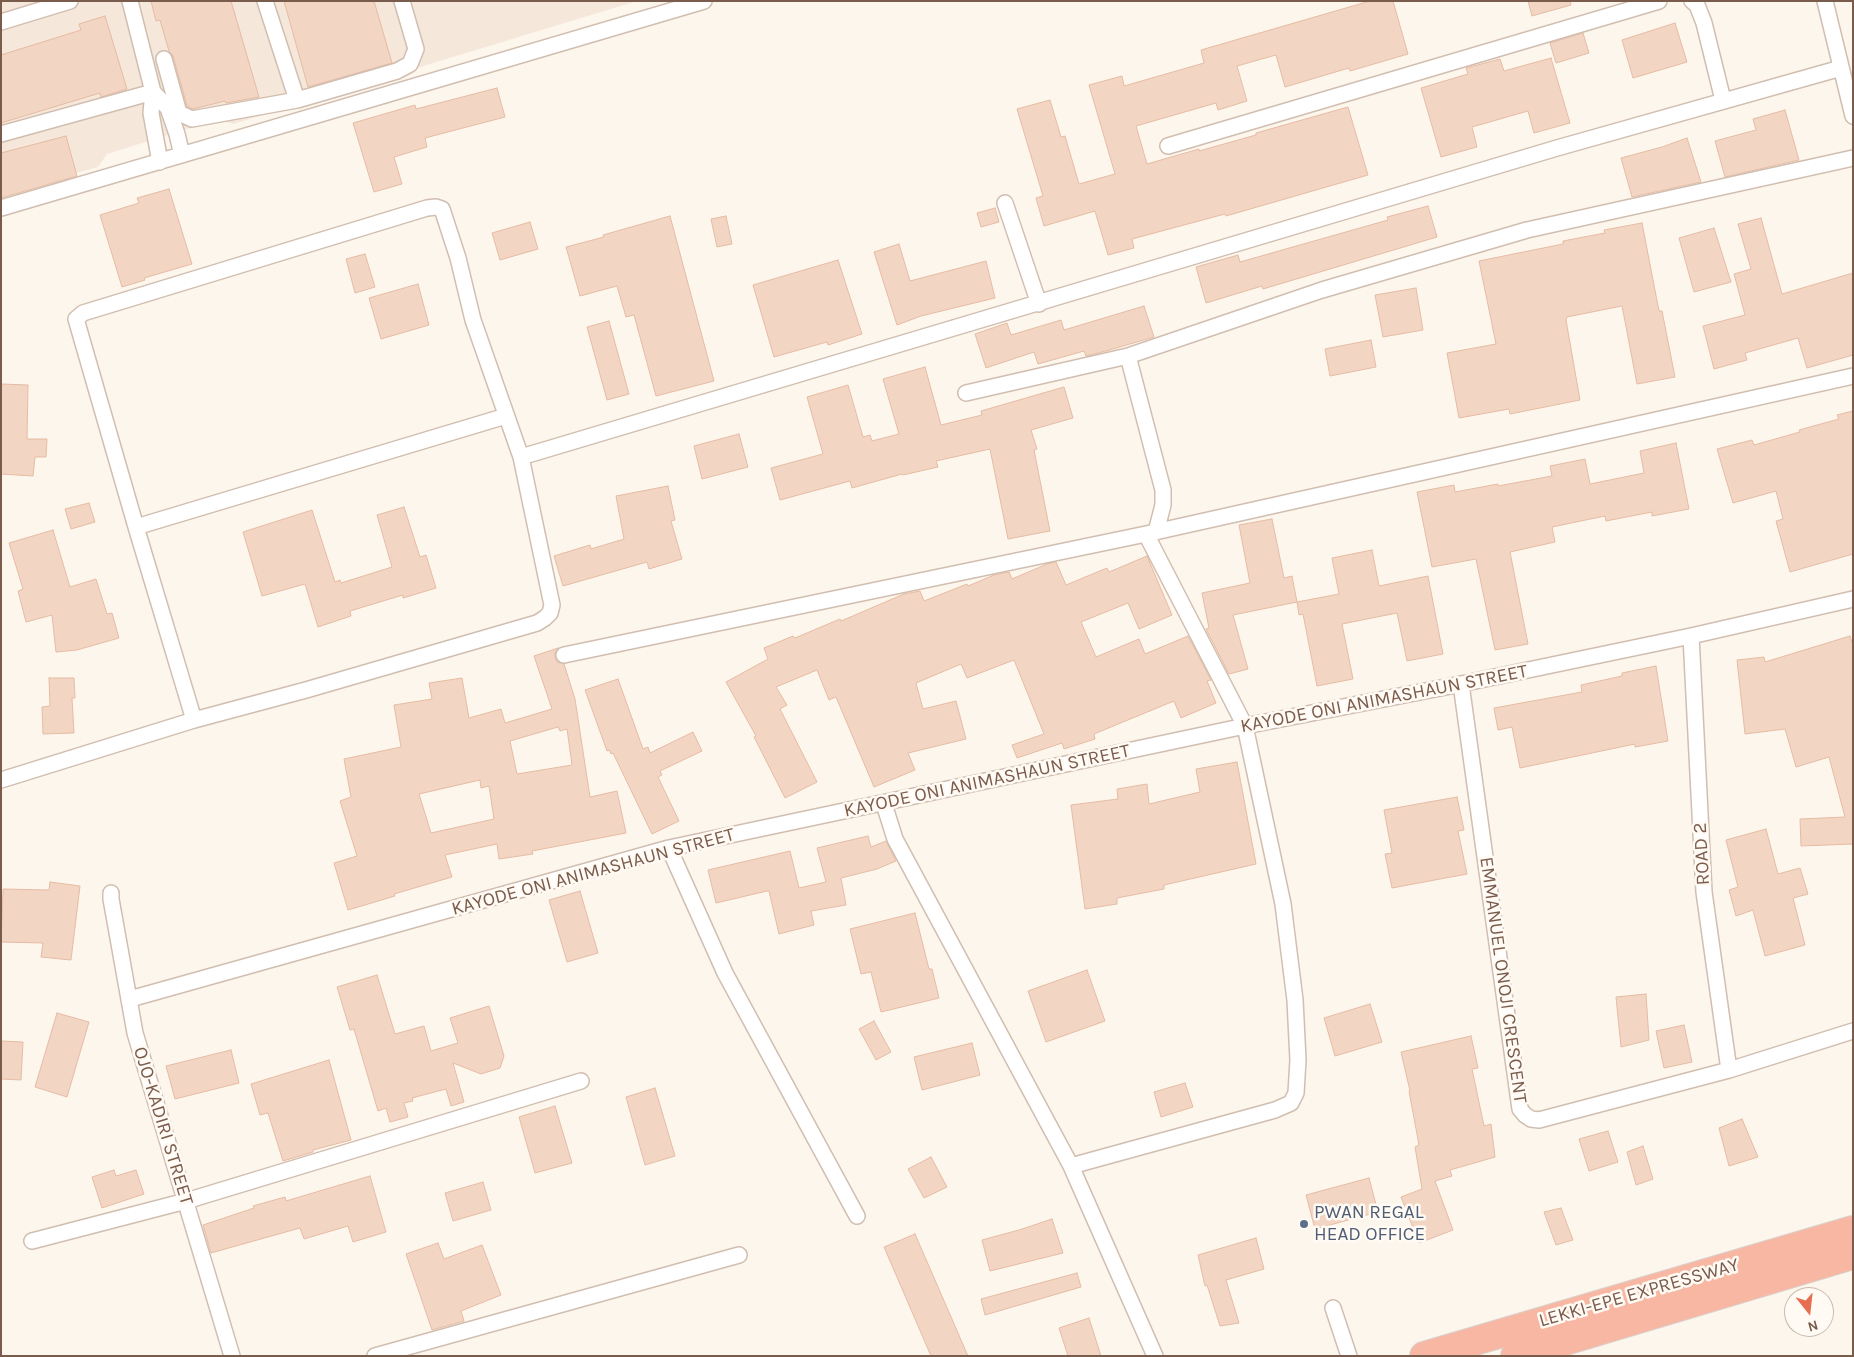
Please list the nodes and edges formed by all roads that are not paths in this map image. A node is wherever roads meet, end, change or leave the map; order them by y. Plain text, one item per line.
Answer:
1 (70, 1) edge
2 (130, 1) edge
3 (265, 1) edge
4 (402, 1) edge
5 (704, 1) edge
6 (1658, 1) edge
7 (1692, 1) edge
8 (1825, 1) edge
9 (669, 6) edge
10 (1, 22) edge
11 (164, 59) dead end
12 (1841, 68) junction
13 (153, 92) junction
14 (297, 100) junction
15 (1723, 100) junction
16 (1853, 116) edge
17 (1, 134) edge
18 (1168, 146) dead end
19 (182, 154) junction
20 (1853, 158) edge
21 (160, 162) junction
22 (1005, 203) dead end
23 (1, 208) edge
24 (1039, 304) junction
25 (1128, 356) junction
26 (1853, 376) edge
27 (966, 393) dead end
28 (506, 416) junction
29 (521, 457) junction
30 (136, 528) junction
31 (1151, 533) junction
32 (1853, 599) edge
33 (1691, 636) junction
34 (564, 656) dead end
35 (1461, 684) junction
36 (194, 720) junction
37 (1245, 726) junction
38 (1, 780) edge
39 (884, 804) junction
40 (669, 848) junction
41 (112, 893) dead end
42 (130, 999) junction
43 (1853, 1031) edge
44 (1729, 1070) junction
45 (581, 1081) dead end
46 (1071, 1166) junction
47 (186, 1201) junction
48 (857, 1216) dead end
49 (1853, 1230) edge
50 (32, 1241) dead end
51 (739, 1256) dead end
52 (1853, 1256) edge
53 (1333, 1308) dead end
54 (232, 1356) edge
55 (375, 1356) edge
56 (1155, 1356) edge
57 (1349, 1356) edge
58 (1424, 1356) edge
59 (1515, 1356) edge

1 - 10 street
2 - 13 street
3 - 14 street
4 - 14 street
5 - 9 street
6 - 18 street
7 - 15 street
8 - 12 street
9 - 19 street
11 - 14 street
12 - 15 street
12 - 16 street
13 - 17 street
13 - 19 street
13 - 21 street
15 - 24 street
19 - 21 street
20 - 25 street
21 - 23 street
22 - 24 street
24 - 29 street
25 - 27 street
25 - 31 street
26 - 31 street
28 - 29 street
28 - 30 street
28 - 30 street
29 - 36 street
30 - 36 street
31 - 34 street
31 - 37 street
32 - 33 street, KAYODE ONI ANIMASHAUN STREET
33 - 35 street, KAYODE ONI ANIMASHAUN STREET
33 - 44 street, ROAD 2
35 - 37 street, KAYODE ONI ANIMASHAUN STREET
35 - 44 street, EMMANUEL ONOJI CRESCENT
36 - 38 street
37 - 39 street, KAYODE ONI ANIMASHAUN STREET
37 - 46 street
39 - 40 street, KAYODE ONI ANIMASHAUN STREET
39 - 46 street
40 - 42 street, KAYODE ONI ANIMASHAUN STREET
40 - 48 street
41 - 42 street, OJO-KADIRI STREET
42 - 47 street, OJO-KADIRI STREET
43 - 44 street, EMMANUEL ONOJI CRESCENT
45 - 47 street
46 - 56 street
47 - 50 street
47 - 54 street, OJO-KADIRI STREET
49 - 58 highway, LEKKI-EPE EXPRESSWAY
51 - 55 street
52 - 59 highway, LEKKI-EPE EXPRESSWAY
53 - 57 street

